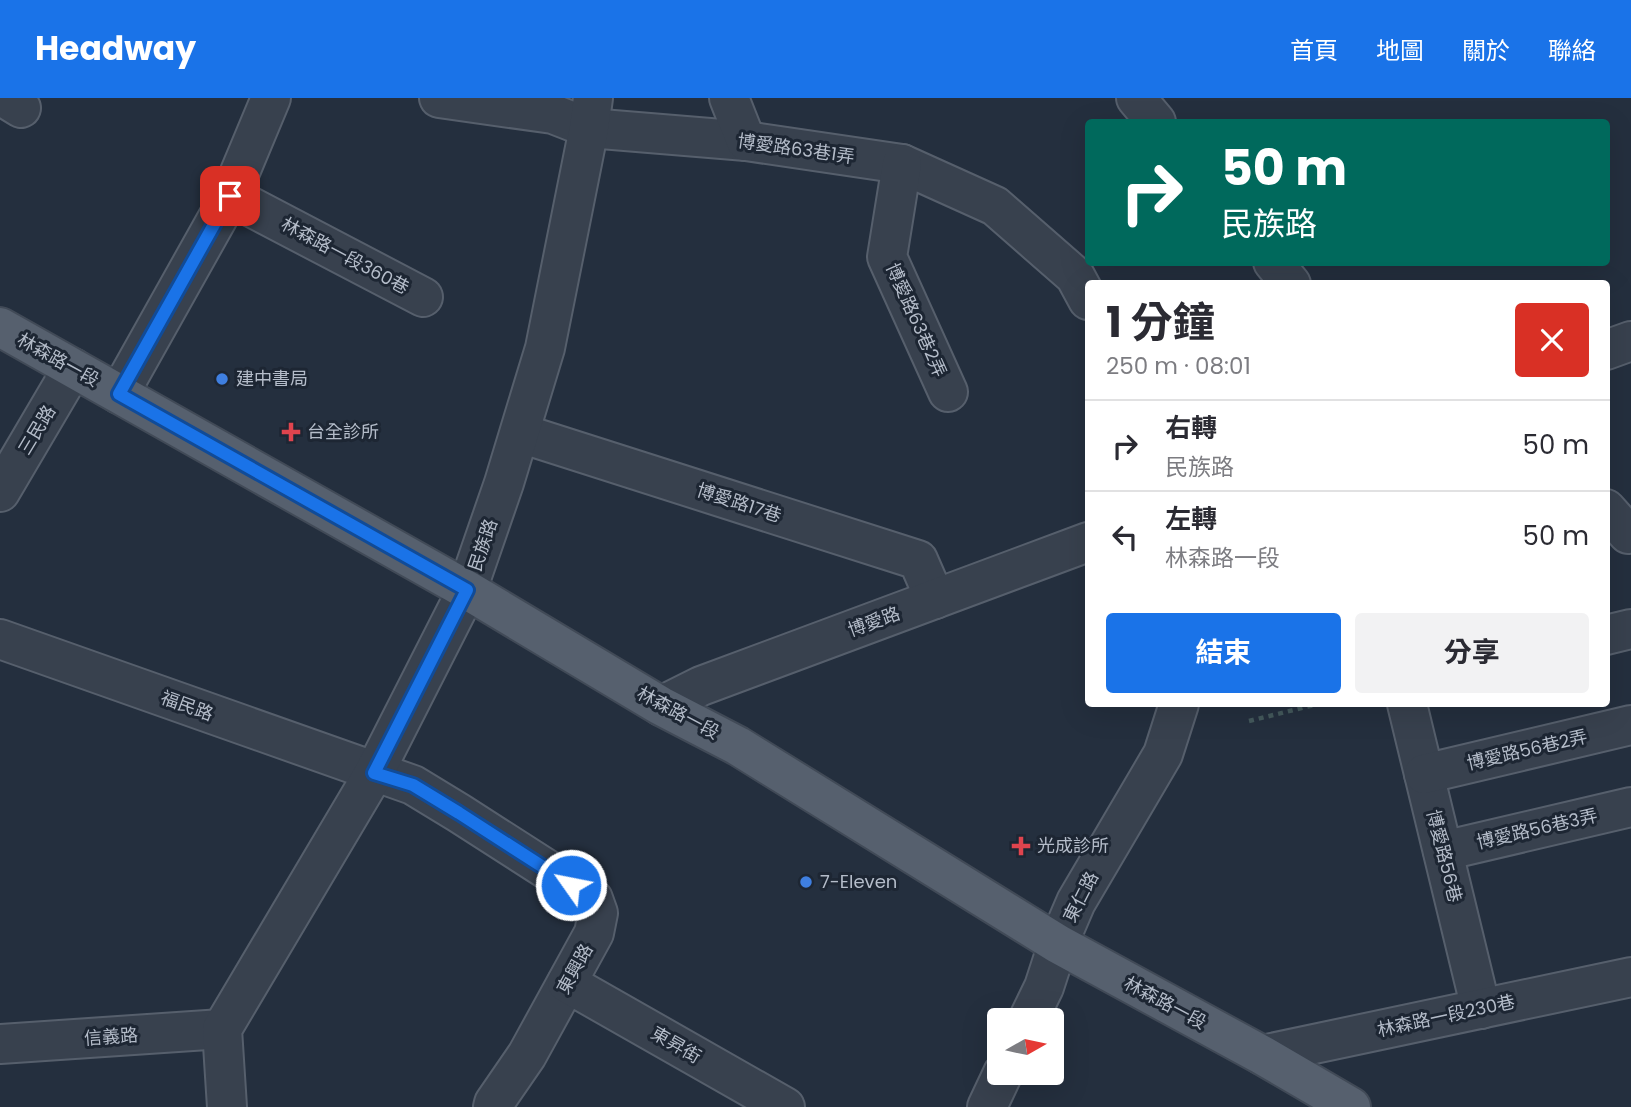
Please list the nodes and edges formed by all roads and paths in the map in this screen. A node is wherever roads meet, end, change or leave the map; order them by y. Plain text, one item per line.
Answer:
1 (271, 98) edge
2 (439, 98) edge
3 (729, 98) edge
4 (1136, 98) edge
5 (591, 113) edge
6 (1154, 119) edge
7 (746, 141) junction
8 (902, 164) junction
9 (230, 196) junction
10 (1276, 266) edge
11 (1288, 280) edge
12 (1085, 294) edge
13 (423, 296) dead end
14 (0, 327) edge
15 (1631, 341) edge
16 (1610, 348) edge
17 (73, 368) junction
18 (948, 392) dead end
19 (119, 394) junction
20 (520, 433) junction
21 (0, 492) edge
22 (1085, 543) edge
23 (467, 590) junction
24 (935, 599) junction
25 (1631, 629) edge
26 (1610, 634) edge
27 (0, 639) edge
28 (661, 706) junction
29 (1178, 707) edge
30 (1305, 707) edge
31 (1408, 707) edge
32 (1249, 720) dead end
33 (1631, 725) edge
34 (374, 773) junction
35 (1424, 775) junction
36 (1631, 807) edge
37 (1443, 851) junction
38 (1058, 944) junction
39 (1631, 977) edge
40 (567, 983) junction
41 (1034, 1008) edge
42 (1481, 1009) junction
43 (222, 1029) junction
44 (0, 1044) edge
45 (1262, 1055) junction
46 (997, 1085) edge
47 (227, 1107) edge
48 (493, 1107) edge
49 (785, 1107) edge
50 (987, 1107) edge
51 (1351, 1107) edge

1 - 9 street
2 - 5 street
3 - 7 street
4 - 6 street
5 - 7 street, 博愛路63巷1弄
5 - 20 street, 民族路
7 - 8 street, 博愛路63巷1弄
8 - 12 street, 博愛路63巷1弄
8 - 18 street, 博愛路63巷2弄
9 - 13 street, 林森路一段360巷
9 - 19 street
10 - 11 street
14 - 17 main road, 林森路一段
15 - 16 street
17 - 19 main road, 林森路一段
17 - 21 street, 三民路
19 - 23 main road, 林森路一段
20 - 23 street, 民族路
20 - 24 street, 博愛路17巷
22 - 24 street, 博愛路
23 - 28 main road, 林森路一段
23 - 34 street, 民族路
24 - 28 street, 博愛路
25 - 26 street
27 - 34 street, 福民路
28 - 38 main road, 林森路一段
29 - 38 street, 東仁路
30 - 32 path
31 - 35 street, 博愛路56巷
33 - 35 street, 博愛路56巷2弄
34 - 40 street, 東興路
34 - 43 street, 民族路
35 - 37 street, 博愛路56巷
36 - 37 street, 博愛路56巷3弄
37 - 42 street, 博愛路56巷
38 - 41 street, 東仁路
38 - 45 main road, 林森路一段
39 - 42 street, 林森路一段230巷
40 - 48 street, 東興路
40 - 49 street, 東昇街
42 - 45 street, 林森路一段230巷
43 - 44 street, 信義路
43 - 47 street
45 - 51 main road, 林森路一段
46 - 50 street

